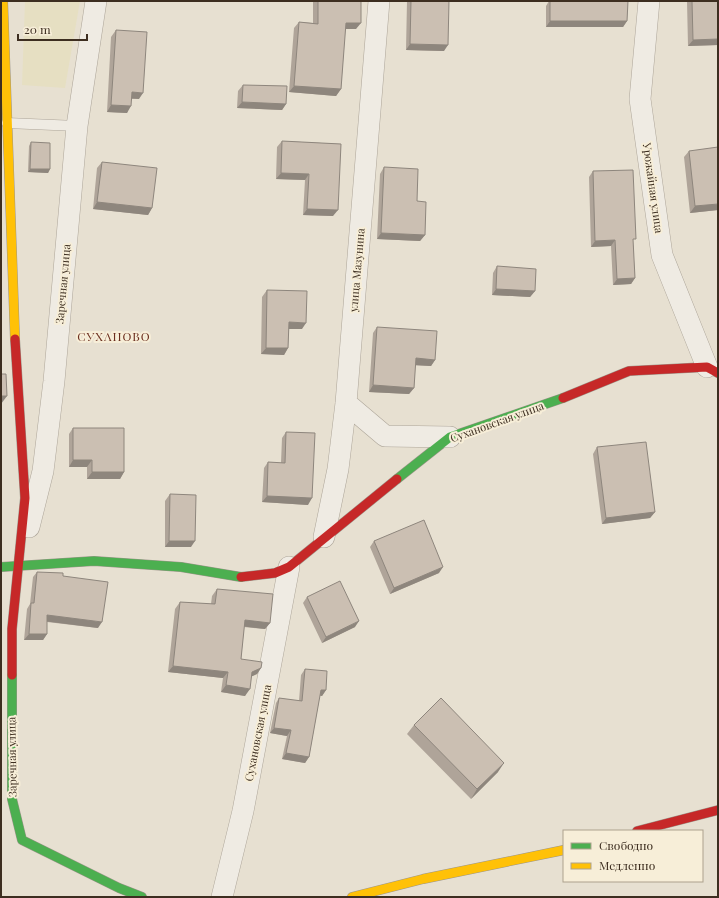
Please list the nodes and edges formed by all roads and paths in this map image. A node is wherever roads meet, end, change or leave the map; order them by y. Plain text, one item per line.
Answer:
1 (3, 1) edge
2 (96, 1) edge
3 (379, 1) edge
4 (649, 1) edge
5 (8, 123) junction
6 (77, 126) junction
7 (713, 370) edge
8 (346, 404) junction
9 (450, 437) junction
10 (324, 537) junction
11 (10, 566) edge
12 (289, 567) junction
13 (1, 690) edge
14 (12, 708) junction
15 (718, 810) edge
16 (641, 830) edge
17 (563, 850) edge
18 (142, 897) edge
19 (222, 897) edge
20 (352, 897) edge

1 - 5 street, Заречная улица
2 - 6 street, Заречная улица
3 - 8 street, улица Мазунина
4 - 7 street, Урожайная улица
5 - 6 lane
5 - 11 street, Заречная улица
6 - 11 street, Заречная улица
7 - 9 street, Сухановская улица
8 - 9 street
8 - 10 street, улица Мазунина
9 - 10 street, Сухановская улица
10 - 12 street, Сухановская улица
11 - 12 street, Сухановская улица
11 - 14 street, Заречная улица
12 - 19 street, Сухановская улица
13 - 14 street
14 - 18 street, Заречная улица
15 - 16 street
17 - 20 street

